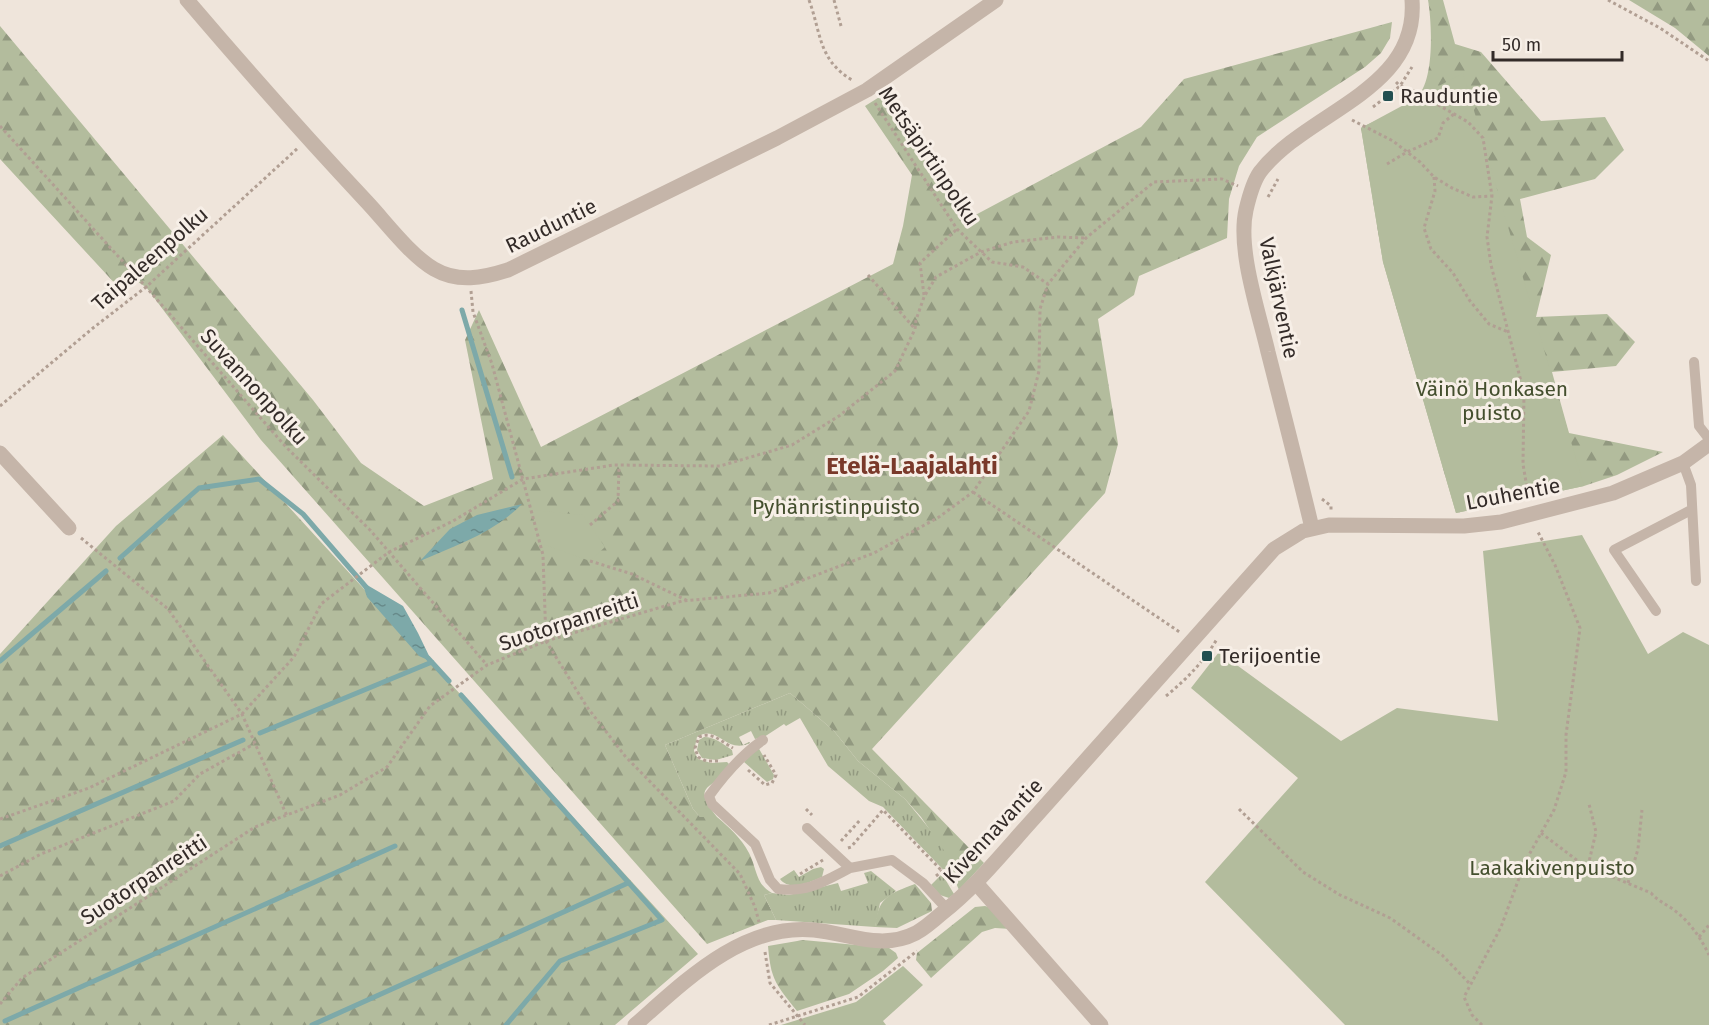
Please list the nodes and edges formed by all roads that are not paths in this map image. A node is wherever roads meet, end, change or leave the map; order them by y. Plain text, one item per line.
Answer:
1 (187, 0) edge
2 (996, 0) edge
3 (1412, 0) edge
4 (1694, 362) dead end
5 (1709, 439) edge
6 (1709, 444) edge
7 (0, 453) edge
8 (1683, 463) junction
9 (1691, 510) junction
10 (69, 528) road end
11 (1312, 528) junction
12 (1696, 581) dead end
13 (1656, 611) dead end
14 (760, 742) road end
15 (807, 828) dead end
16 (850, 868) junction
17 (976, 883) junction
18 (947, 909) junction
19 (635, 1025) edge
20 (1101, 1025) edge

1 - 2 street, Rauduntie
3 - 11 street, Valkjärventie
4 - 5 lane
6 - 8 street, Louhentie
7 - 10 street
8 - 9 lane
8 - 11 street, Louhentie
9 - 12 lane
9 - 13 lane
11 - 17 street, Kivennavantie
14 - 16 lane
15 - 16 lane
16 - 18 lane
17 - 18 street, Kivennavantie
17 - 20 street
18 - 19 street, Kivennavantie

